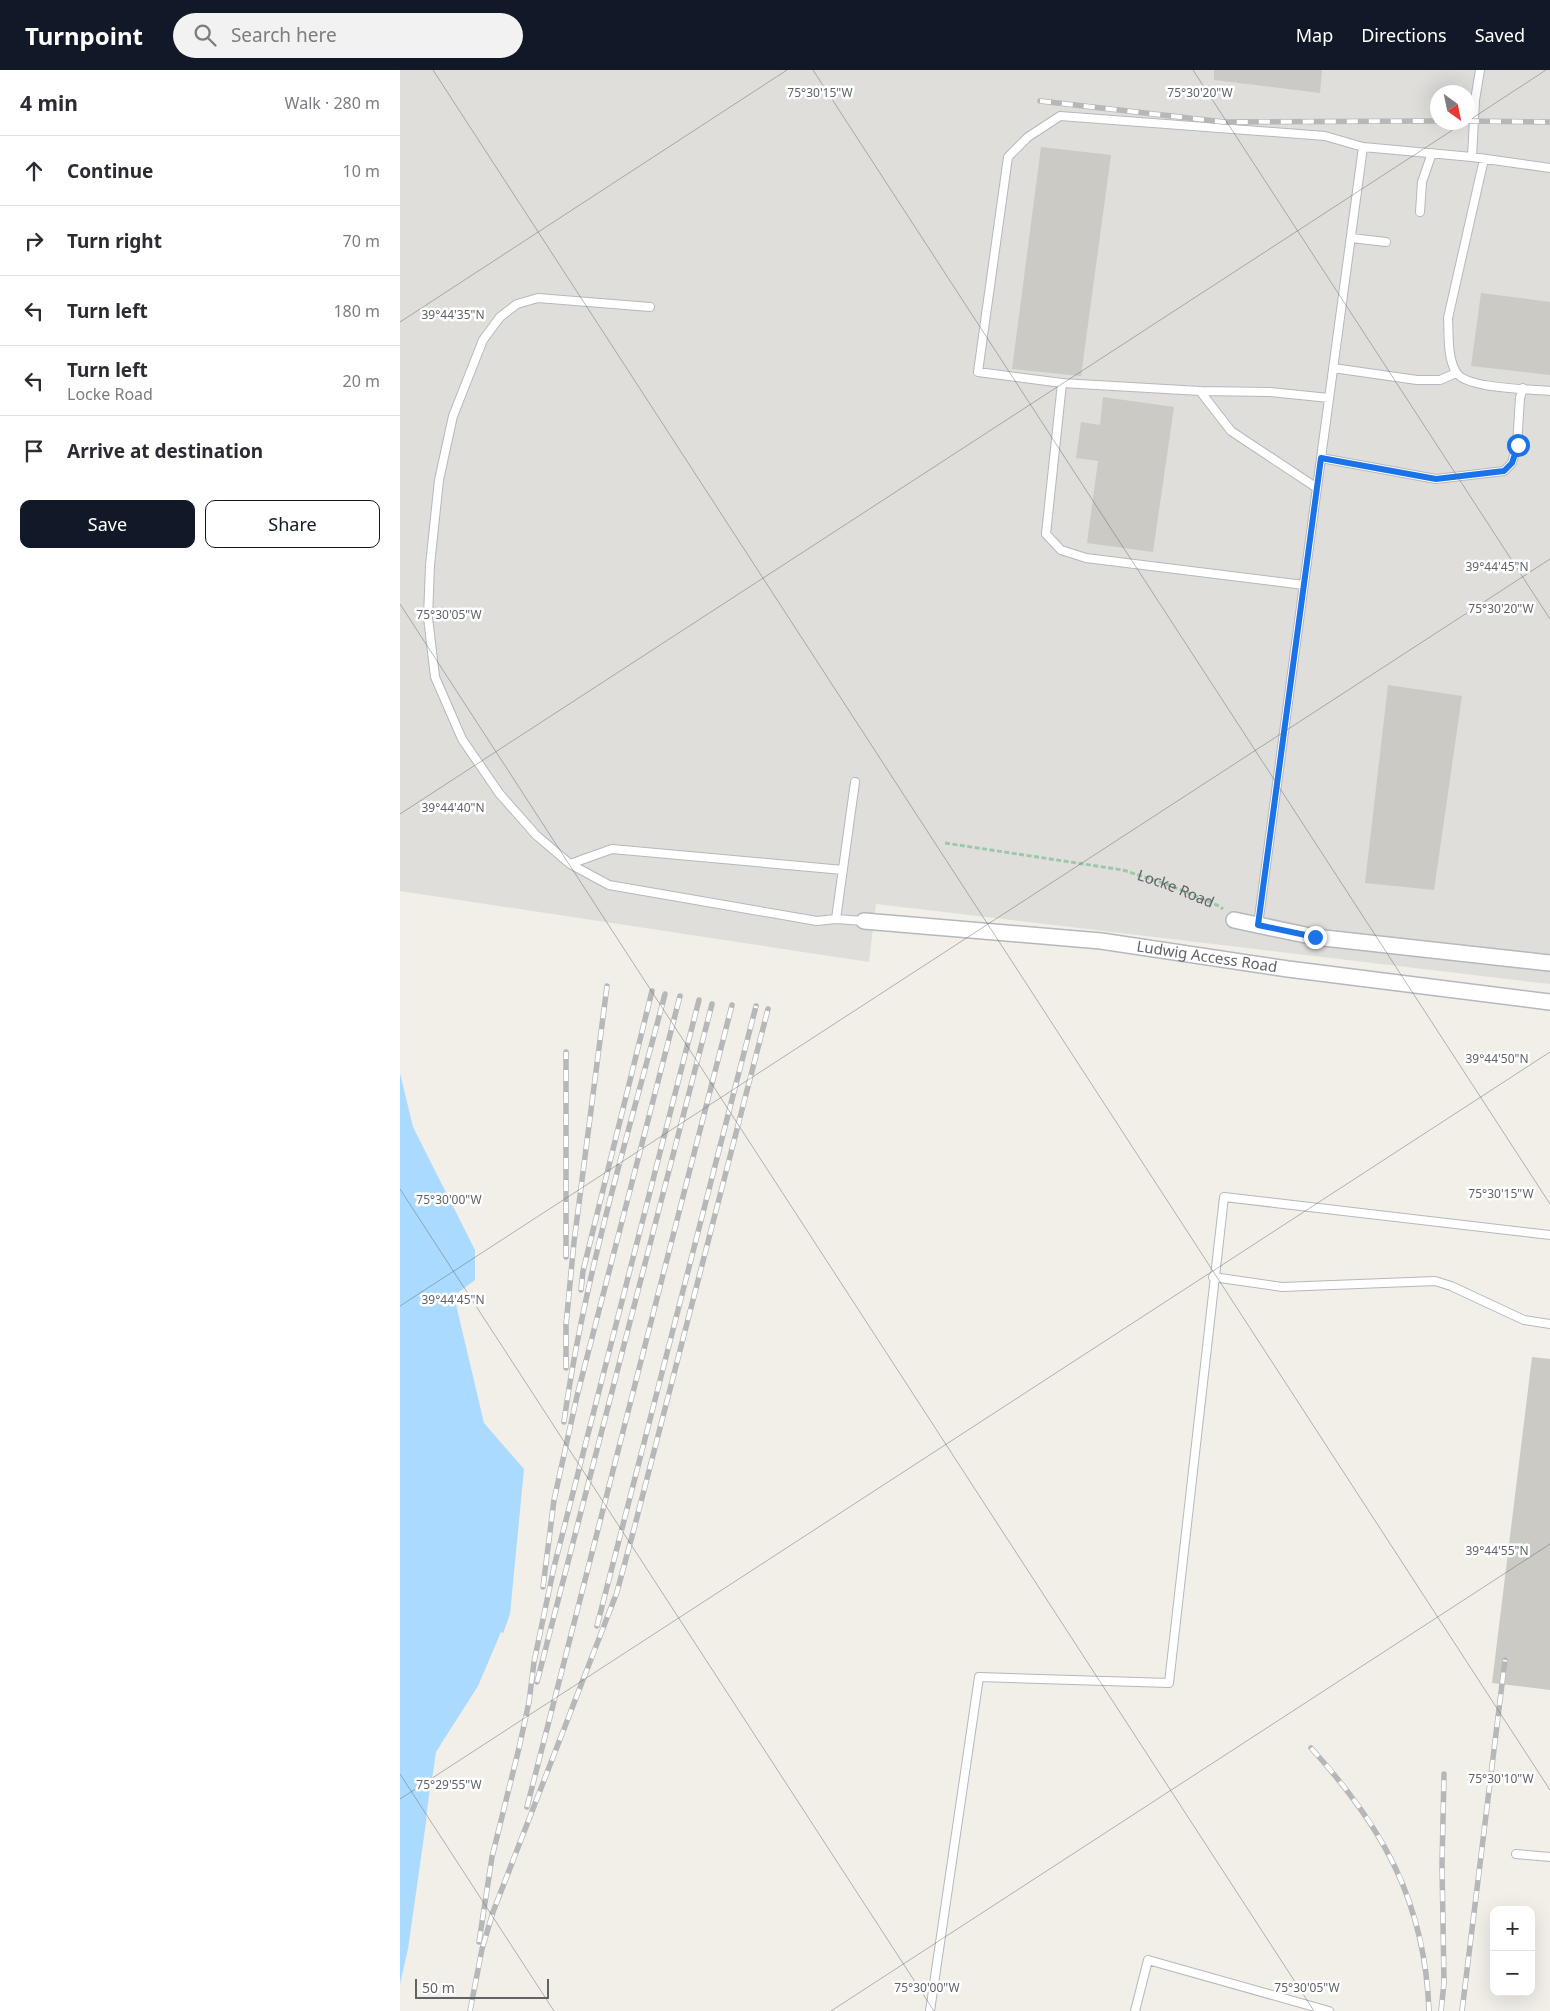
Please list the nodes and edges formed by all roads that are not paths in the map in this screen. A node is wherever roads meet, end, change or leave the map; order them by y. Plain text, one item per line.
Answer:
1 (1480, 70) edge
2 (1363, 147) junction
3 (1432, 153) junction
4 (1472, 157) junction
5 (1484, 158) junction
6 (1550, 168) edge
7 (1420, 212) dead end
8 (1351, 238) junction
9 (1386, 242) dead end
10 (650, 307) dead end
11 (1333, 368) junction
12 (1456, 373) junction
13 (1062, 383) junction
14 (1523, 388) junction
15 (1200, 391) junction
16 (1550, 391) edge
17 (1329, 398) junction
18 (1321, 458) junction
19 (1317, 488) junction
20 (1304, 585) junction
21 (855, 782) dead end
22 (570, 864) junction
23 (843, 870) junction
24 (836, 919) junction
25 (1234, 920) road end
26 (864, 921) joint
27 (1258, 925) junction
28 (1550, 963) edge
29 (1550, 1002) edge
30 (1550, 1235) edge
31 (1213, 1277) junction
32 (1550, 1324) edge
33 (1516, 1854) dead end
34 (1550, 1857) edge
35 (930, 2011) edge
36 (1135, 2011) edge
37 (1329, 2011) edge

1 - 4 lane
2 - 3 lane
2 - 8 lane
2 - 13 lane
3 - 4 lane
3 - 7 lane
4 - 5 lane
5 - 6 lane
5 - 12 lane
8 - 9 lane
8 - 11 lane
10 - 22 lane
11 - 12 lane
11 - 17 lane
12 - 14 lane
13 - 15 lane
13 - 20 lane
14 - 16 lane
14 - 18 lane
15 - 17 lane
15 - 19 lane
17 - 18 lane
18 - 19 lane
19 - 20 lane
20 - 27 lane
21 - 23 lane
22 - 23 lane
22 - 24 lane
23 - 24 lane
24 - 26 lane
25 - 27 street
26 - 29 street, Ludwig Access Road
27 - 28 street
30 - 31 lane
31 - 32 lane
31 - 35 lane
33 - 34 lane
36 - 37 lane

